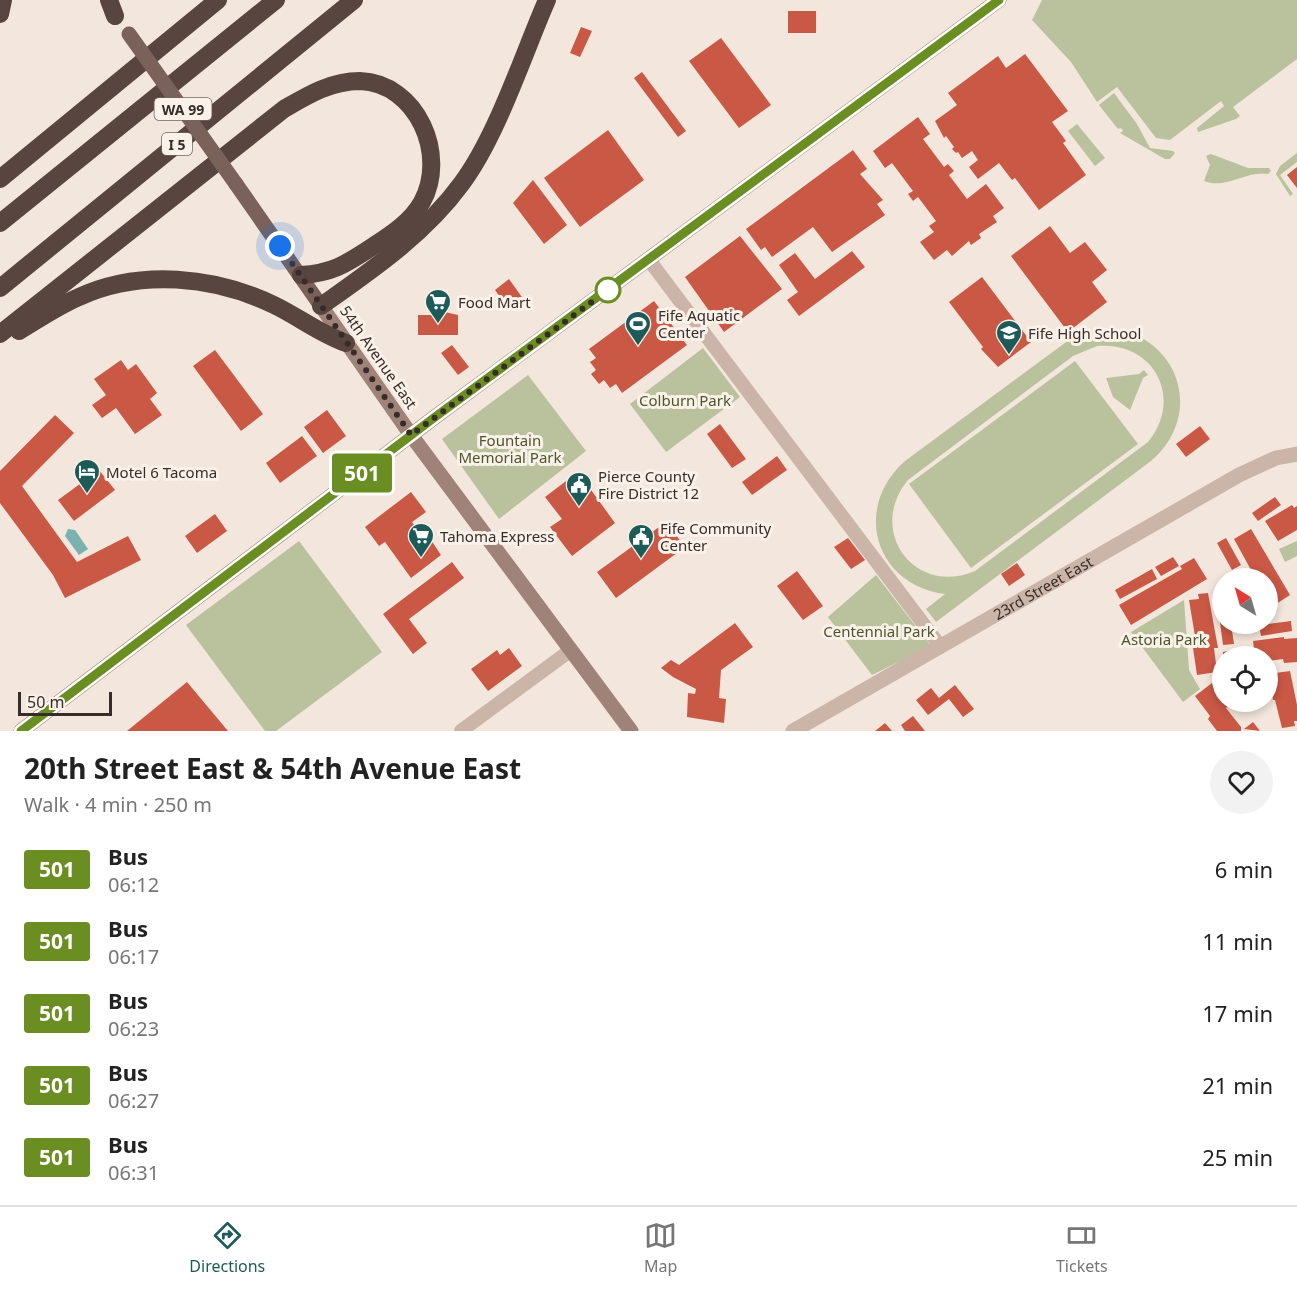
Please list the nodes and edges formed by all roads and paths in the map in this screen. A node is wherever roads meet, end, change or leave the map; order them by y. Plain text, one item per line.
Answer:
1 (3, 0) edge
2 (103, 0) edge
3 (218, 0) edge
4 (276, 0) edge
5 (354, 0) edge
6 (547, 0) edge
7 (999, 0) edge
8 (112, 8) edge
9 (0, 14) edge
10 (0, 179) edge
11 (0, 223) edge
12 (649, 260) junction
13 (301, 275) junction
14 (0, 288) edge
15 (321, 306) junction
16 (0, 334) edge
17 (0, 343) edge
18 (346, 343) junction
19 (411, 435) junction
20 (1297, 454) edge
21 (940, 646) junction
22 (571, 650) junction
23 (21, 731) edge
24 (461, 731) edge
25 (631, 731) edge
26 (793, 731) edge

1 - 9 highway
2 - 8 main road, 54th Avenue East / WA 99
3 - 10 highway
4 - 11 highway
5 - 14 highway, I 5
6 - 15 highway
7 - 12 main road
8 - 13 main road, 54th Avenue East / WA 99, bridge
12 - 19 main road
12 - 21 street
13 - 15 main road, 54th Avenue East
13 - 16 highway
15 - 18 main road, 54th Avenue East
17 - 18 highway
18 - 19 main road, 54th Avenue East
19 - 22 main road, 54th Avenue East
19 - 23 main road
20 - 21 street, 23rd Street East
21 - 26 street, 23rd Street East
22 - 24 street
22 - 25 main road, 54th Avenue East

